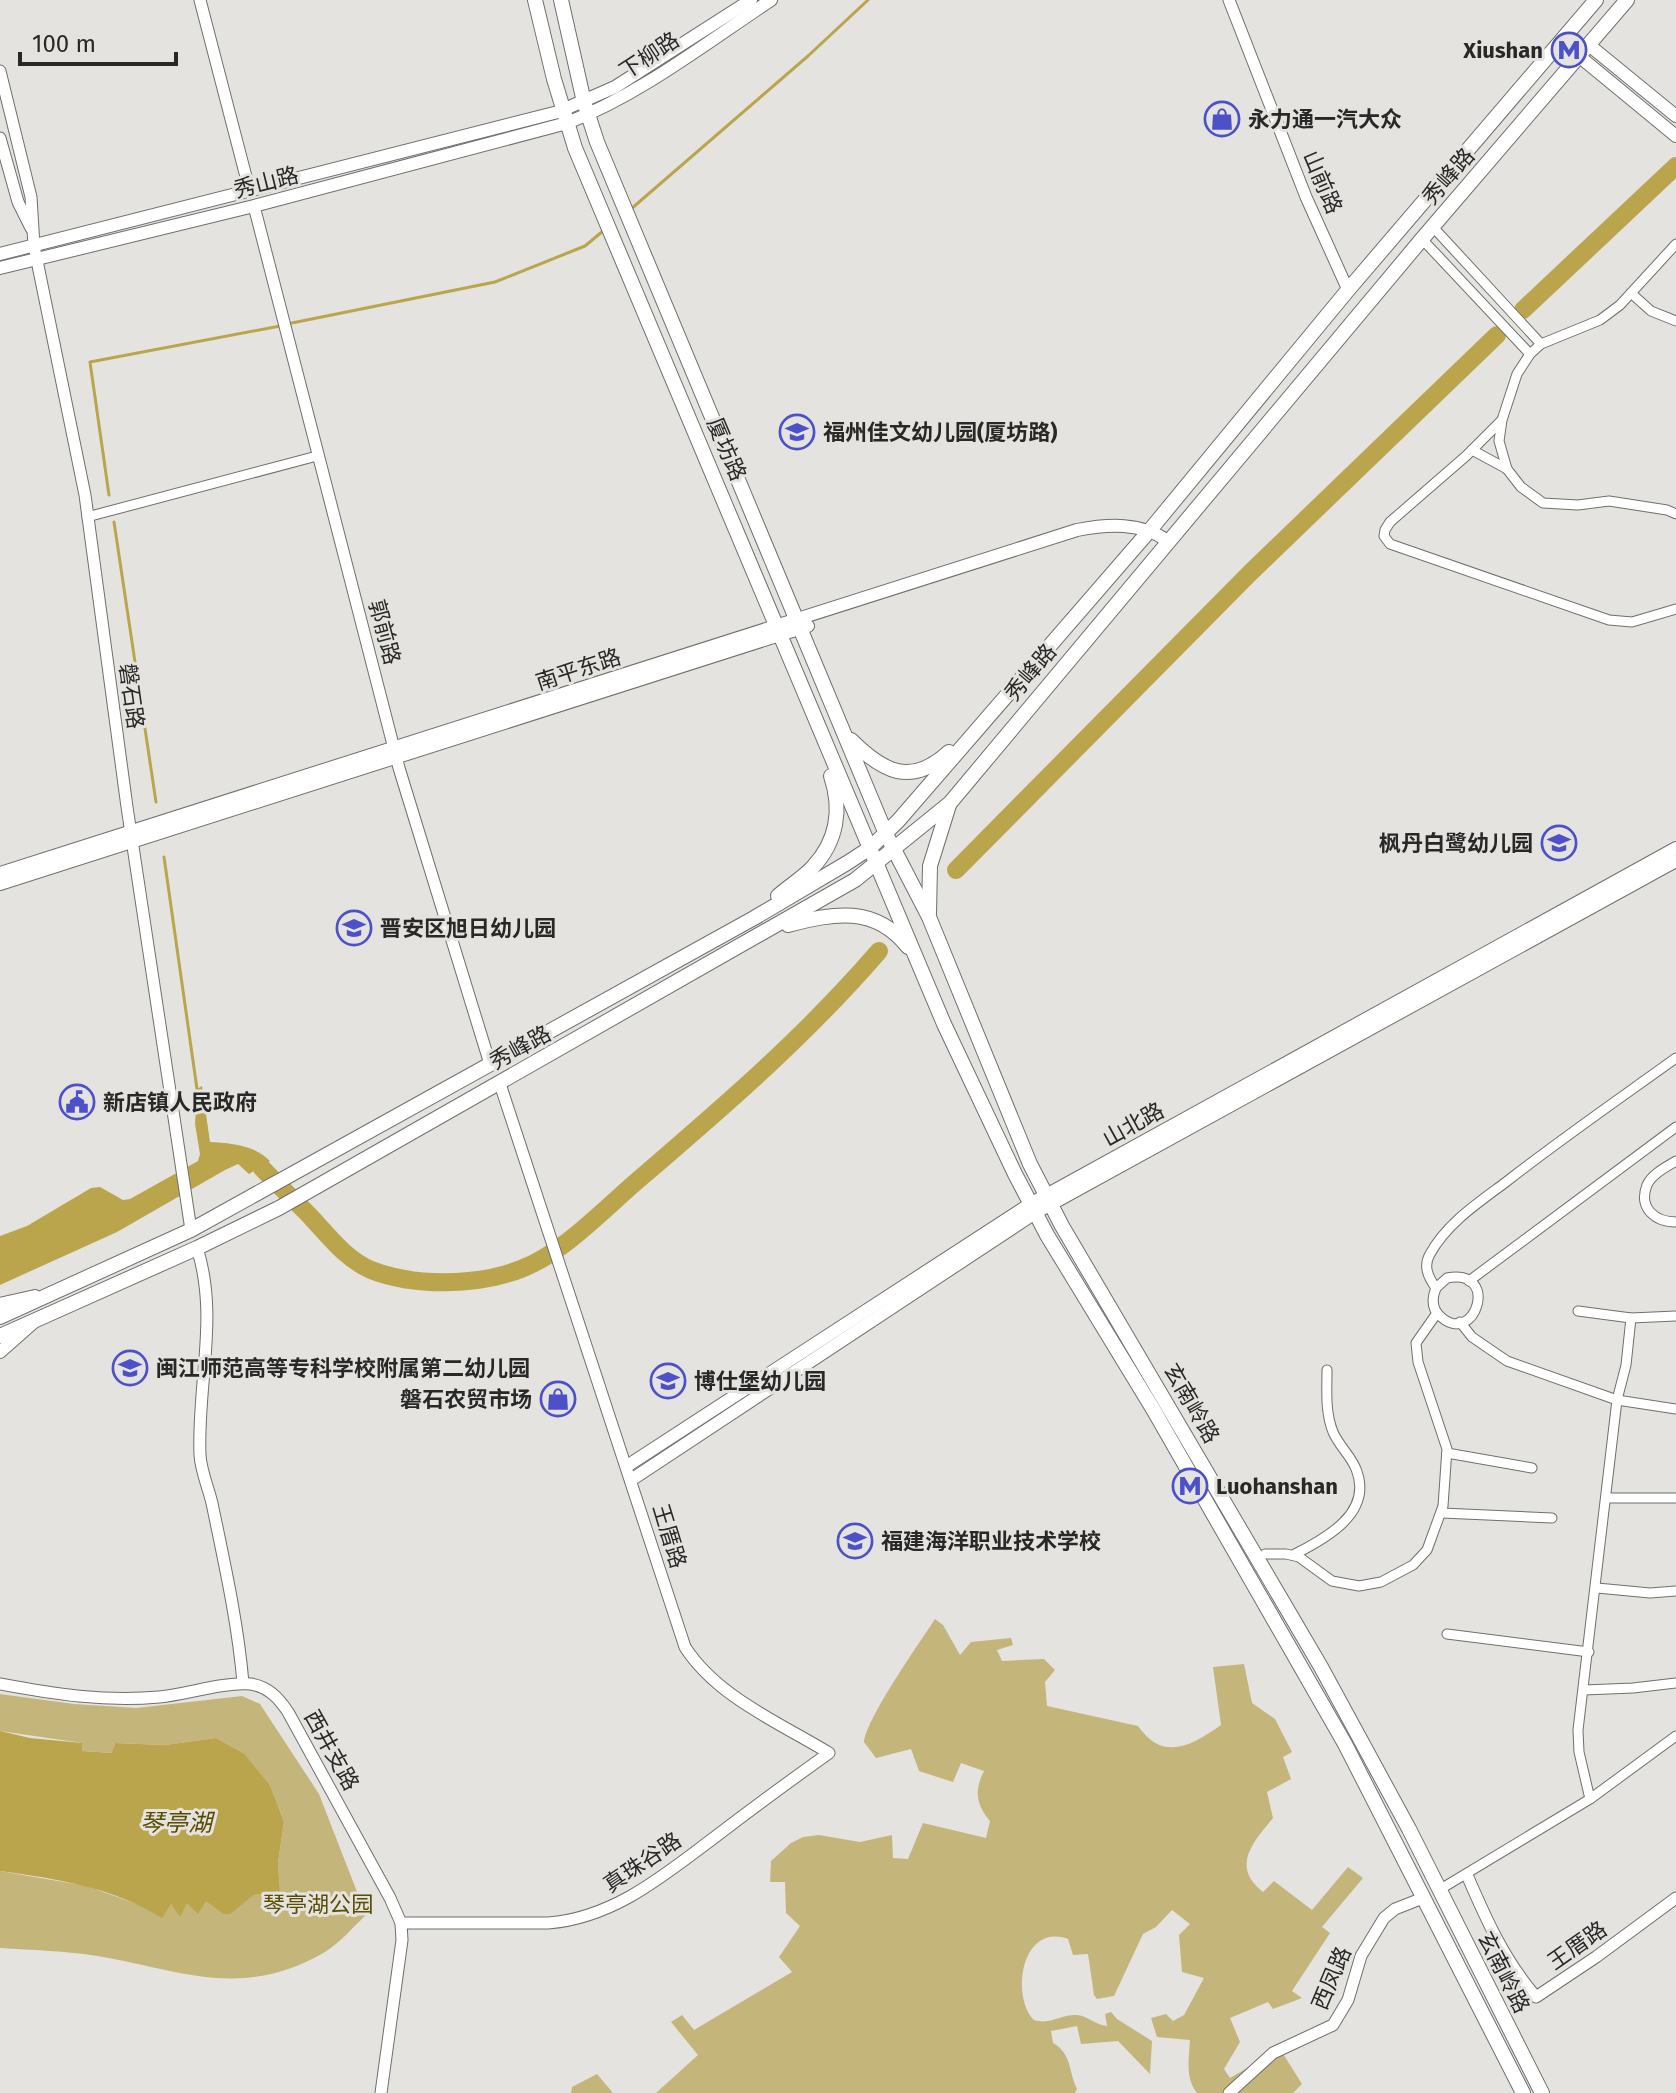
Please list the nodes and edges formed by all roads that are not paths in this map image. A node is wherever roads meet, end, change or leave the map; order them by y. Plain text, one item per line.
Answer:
1 (200, 0) edge
2 (535, 0) edge
3 (561, 0) edge
4 (751, 0) edge
5 (771, 0) edge
6 (1229, 0) edge
7 (1596, 0) edge
8 (1627, 0) edge
9 (1584, 51) junction
10 (0, 71) edge
11 (586, 108) junction
12 (565, 116) junction
13 (1676, 116) edge
14 (539, 125) junction
15 (1676, 136) edge
16 (0, 138) edge
17 (250, 192) junction
18 (254, 206) junction
19 (1433, 227) junction
20 (31, 229) junction
21 (1422, 239) junction
22 (1676, 244) edge
23 (36, 252) junction
24 (0, 254) edge
25 (0, 268) edge
26 (1348, 290) junction
27 (1631, 293) junction
28 (1676, 321) edge
29 (1541, 344) junction
30 (1530, 354) junction
31 (1502, 420) junction
32 (1472, 450) junction
33 (317, 456) junction
34 (1507, 469) junction
35 (1676, 513) edge
36 (87, 517) junction
37 (1147, 534) junction
38 (1165, 544) junction
39 (1676, 609) edge
40 (798, 625) junction
41 (779, 630) junction
42 (975, 732) junction
43 (847, 737) junction
44 (828, 748) junction
45 (395, 754) junction
46 (950, 803) junction
47 (886, 834) junction
48 (132, 838) junction
49 (870, 848) junction
50 (1676, 848) edge
51 (894, 850) junction
52 (1676, 861) edge
53 (877, 865) junction
54 (0, 873) edge
55 (0, 884) edge
56 (922, 889) junction
57 (897, 909) joint
58 (754, 918) junction
59 (773, 929) junction
60 (920, 963) junction
61 (1676, 1058) edge
62 (490, 1064) junction
63 (500, 1084) junction
64 (1676, 1127) edge
65 (1676, 1161) edge
66 (1048, 1200) junction
67 (1033, 1208) junction
68 (1676, 1222) edge
69 (191, 1230) junction
70 (197, 1248) junction
71 (1469, 1281) junction
72 (1436, 1288) junction
73 (58, 1291) junction
74 (0, 1304) edge
75 (1578, 1311) dead end
76 (1437, 1313) junction
77 (1676, 1316) edge
78 (0, 1317) edge
79 (1631, 1318) junction
80 (35, 1321) junction
81 (1460, 1322) junction
82 (0, 1336) edge
83 (0, 1352) edge
84 (1327, 1370) dead end
85 (1617, 1400) junction
86 (1676, 1409) edge
87 (1447, 1453) junction
88 (627, 1466) junction
89 (1532, 1468) dead end
90 (631, 1480) junction
91 (1607, 1498) junction
92 (1676, 1498) edge
93 (1442, 1513) junction
94 (1552, 1518) dead end
95 (1265, 1554) dead end
96 (1293, 1555) junction
97 (1597, 1588) junction
98 (1676, 1591) edge
99 (1447, 1634) dead end
100 (1589, 1652) junction
101 (243, 1683) junction
102 (1676, 1683) edge
103 (0, 1684) edge
104 (1584, 1690) junction
105 (1676, 1736) edge
106 (829, 1753) joint
107 (1590, 1799) junction
108 (1467, 1875) junction
109 (1439, 1890) junction
110 (1423, 1898) junction
111 (1676, 1898) edge
112 (401, 1923) junction
113 (381, 2093) edge
114 (1229, 2093) edge
115 (1523, 2093) edge
116 (1542, 2093) edge

1 - 17 street
2 - 12 main road, 厦坊路
3 - 11 main road, 厦坊路
4 - 11 main road, 下柳路
5 - 11 main road, 下柳路
6 - 26 street, 山前路
7 - 26 main road, 秀峰路
8 - 9 main road, 秀峰路
9 - 13 main road
9 - 15 main road
9 - 19 main road, 秀峰路
10 - 20 street, 磐石路
11 - 12 main road, 下柳路
11 - 40 main road, 厦坊路
12 - 14 main road, 下柳路
12 - 41 main road, 厦坊路
14 - 17 main road, 秀山路
14 - 18 main road, 秀山路
16 - 20 street, 磐石路
17 - 23 main road, 秀山路
18 - 23 main road, 秀山路
18 - 33 street, 郭前路
19 - 21 main road, 秀峰路
19 - 29 street
20 - 23 street, 磐石路
21 - 30 street
21 - 38 main road, 秀峰路
22 - 27 street
23 - 24 main road, 秀山路
23 - 25 main road, 秀山路
23 - 36 street, 磐石路
26 - 37 main road, 秀峰路
27 - 28 street
27 - 29 street
29 - 30 street
30 - 31 street
31 - 32 street
31 - 34 street
32 - 34 street
32 - 39 street
33 - 36 street
33 - 45 street, 郭前路
34 - 35 street
36 - 48 street, 磐石路
37 - 38 main road, 南平东路
37 - 40 main road, 南平东路
37 - 42 main road, 秀峰路
38 - 46 main road, 秀峰路
40 - 41 main road, 南平东路
40 - 43 main road, 厦坊路
41 - 44 main road, 厦坊路
41 - 45 main road, 南平东路
42 - 43 main road
42 - 47 main road, 秀峰路
43 - 47 main road, 厦坊路
44 - 49 main road, 厦坊路
44 - 58 main road
45 - 48 main road, 南平东路
45 - 62 street, 郭前路
46 - 51 main road, 秀峰路
46 - 56 main road
47 - 49 main road, 秀峰路
47 - 51 main road, 厦坊路
48 - 54 main road, 南平东路
48 - 55 main road, 南平东路
48 - 69 street, 磐石路
49 - 53 main road, 厦坊路
49 - 58 main road, 秀峰路
50 - 66 main road, 山北路
51 - 53 main road, 秀峰路
51 - 56 main road, 厦坊路
52 - 66 main road, 山北路
53 - 57 main road, 厦坊路
53 - 59 main road, 秀峰路
56 - 66 main road, 玄南岭路
57 - 60 main road, 玄南岭路
58 - 62 main road, 秀峰路
59 - 60 main road
59 - 63 main road, 秀峰路
60 - 67 main road, 玄南岭路
61 - 72 street
62 - 69 main road, 秀峰路
63 - 70 main road, 秀峰路
63 - 88 street, 王厝路
64 - 71 street
65 - 68 street
66 - 67 main road, 山北路
66 - 109 main road, 玄南岭路
67 - 88 main road, 山北路
67 - 90 main road, 山北路
67 - 110 main road, 玄南岭路
69 - 73 main road, 秀峰路
70 - 80 main road, 秀峰路
70 - 101 street
71 - 72 street
71 - 81 street
72 - 76 street
73 - 74 main road
73 - 78 main road, 秀峰路
75 - 79 street
76 - 81 street
76 - 87 street
77 - 79 street
79 - 85 street
80 - 82 main road, 秀峰路
80 - 83 main road
81 - 85 street
84 - 96 street
85 - 86 street
85 - 91 street
87 - 89 street
87 - 93 street
88 - 90 street, 王厝路
90 - 106 street, 王厝路
91 - 92 street
91 - 97 street
93 - 94 street
93 - 96 street
95 - 96 street
97 - 98 street
97 - 100 street
99 - 100 street
100 - 104 street
101 - 103 street
101 - 112 street, 西井支路
102 - 104 street
104 - 107 street
105 - 107 street
106 - 112 street, 真珠谷路
107 - 108 street
108 - 109 street
108 - 111 street, 王厝路
109 - 116 main road, 玄南岭路
110 - 114 street, 西凤路
110 - 115 main road, 玄南岭路
112 - 113 street, 西井支路

